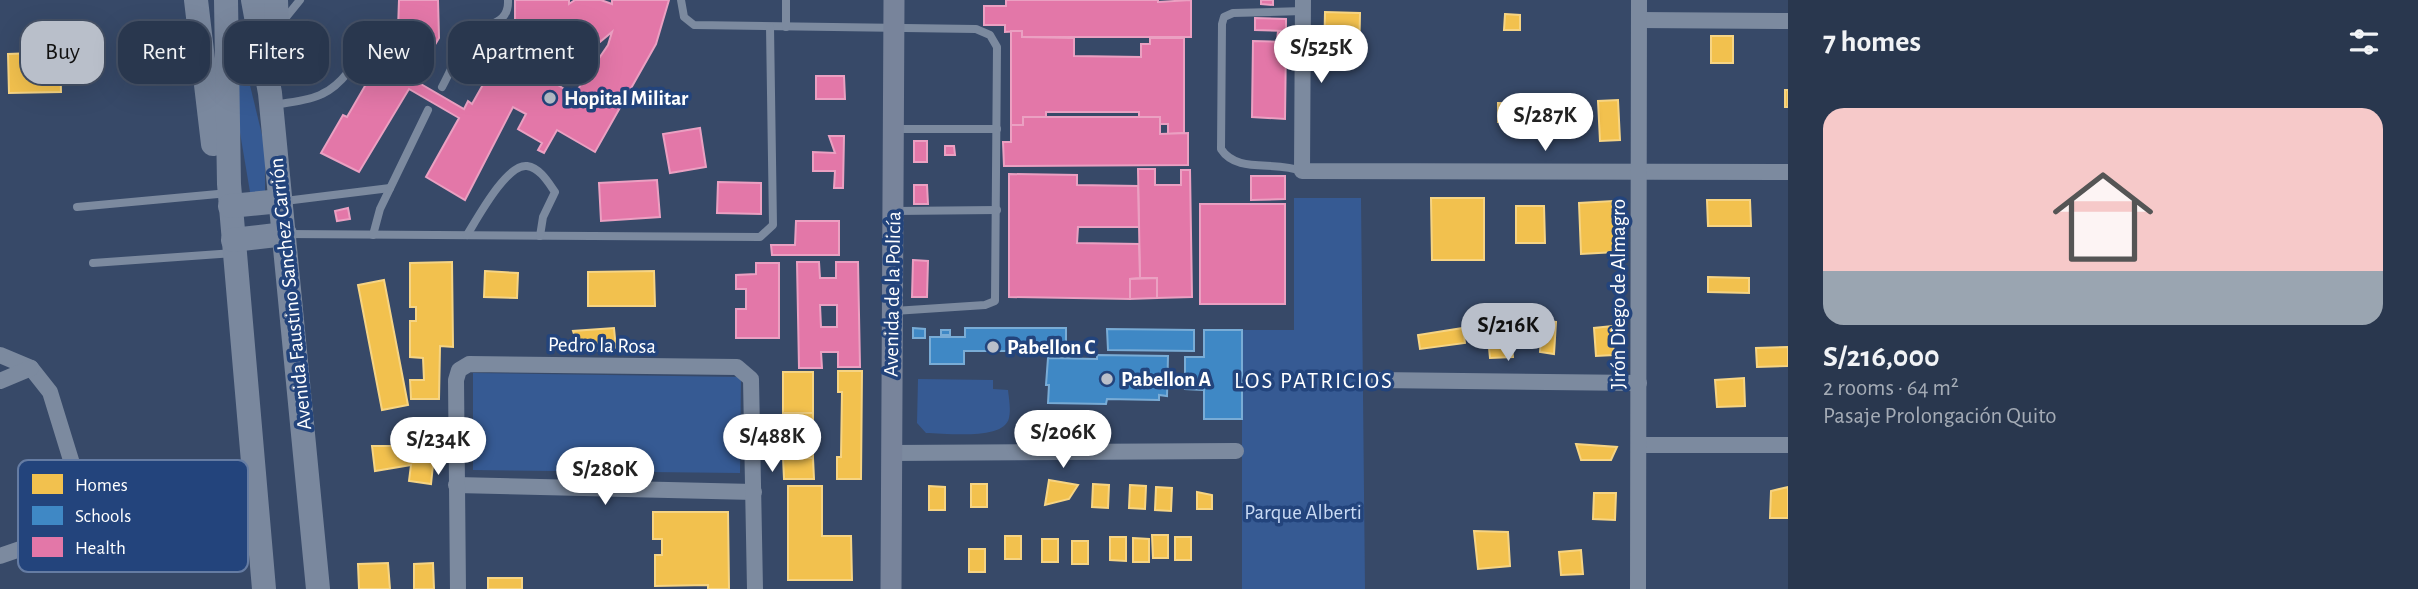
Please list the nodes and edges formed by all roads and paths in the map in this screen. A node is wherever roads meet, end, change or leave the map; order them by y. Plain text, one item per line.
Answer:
1 (196, 0) edge
2 (253, 0) edge
3 (276, 0) edge
4 (299, 0) edge
5 (509, 0) edge
6 (681, 0) edge
7 (786, 0) edge
8 (894, 0) edge
9 (1639, 0) edge
10 (226, 1) edge
11 (1303, 6) edge
12 (1639, 20) junction
13 (277, 21) edge
14 (284, 21) edge
15 (1788, 21) edge
16 (894, 26) junction
17 (770, 27) junction
18 (786, 27) junction
19 (343, 77) edge
20 (272, 84) edge
21 (442, 87) dead end
22 (270, 99) junction
23 (428, 110) dead end
24 (997, 128) junction
25 (893, 129) junction
26 (1302, 171) junction
27 (1639, 171) junction
28 (1788, 172) edge
29 (390, 188) junction
30 (224, 200) junction
31 (281, 201) junction
32 (76, 207) dead end
33 (997, 210) junction
34 (893, 211) junction
35 (285, 234) junction
36 (373, 235) junction
37 (467, 235) junction
38 (540, 236) junction
39 (233, 247) junction
40 (93, 263) dead end
41 (892, 311) junction
42 (0, 355) edge
43 (31, 368) junction
44 (1377, 380) dead end
45 (0, 381) edge
46 (1639, 383) junction
47 (1639, 445) junction
48 (1788, 445) edge
49 (1236, 451) dead end
50 (891, 453) junction
51 (71, 460) edge
52 (253, 469) junction
53 (248, 471) edge
54 (456, 485) junction
55 (754, 492) junction
56 (18, 550) edge
57 (0, 556) edge
58 (264, 589) edge
59 (318, 589) edge
60 (458, 589) edge
61 (755, 589) edge
62 (891, 589) edge
63 (1638, 589) edge

1 - 30 main road
2 - 22 main road, Avenida Faustino Sanchez Carrión
3 - 13 main road
4 - 14 lane
5 - 21 lane
6 - 17 lane
7 - 18 lane
8 - 16 street, Avenida de la Policía
9 - 12 street, Jirón Diego de Almagro
10 - 30 main road
11 - 26 street
11 - 26 lane
12 - 15 street
12 - 27 street, Jirón Diego de Almagro
16 - 18 lane
16 - 24 lane
16 - 25 street, Avenida de la Policía
17 - 18 lane
17 - 38 lane
19 - 22 lane
20 - 22 main road
22 - 31 main road, Avenida Faustino Sanchez Carrión
23 - 29 lane
24 - 25 lane
24 - 33 lane
25 - 34 street, Avenida de la Policía
26 - 27 street
27 - 28 street
27 - 46 street, Jirón Diego de Almagro
29 - 31 lane
29 - 36 lane
30 - 31 main road
30 - 32 lane
30 - 39 main road
31 - 35 main road, Avenida Faustino Sanchez Carrión
33 - 34 lane
33 - 41 lane
34 - 41 street, Avenida de la Policía
35 - 36 lane
35 - 39 main road
35 - 59 main road, Avenida Faustino Sanchez Carrión
36 - 37 lane
37 - 38 lane
37 - 38 lane
39 - 40 lane
39 - 52 main road
41 - 50 street, Avenida de la Policía
42 - 43 street
43 - 45 street
43 - 51 street
44 - 46 street
46 - 47 street, Jirón Diego de Almagro
47 - 48 street
47 - 63 street, Jirón Diego de Almagro
49 - 50 street
50 - 62 street, Avenida de la Policía
52 - 53 street
52 - 58 main road
54 - 55 street
54 - 55 street, Pedro la Rosa
54 - 60 street
55 - 61 street
56 - 57 street

